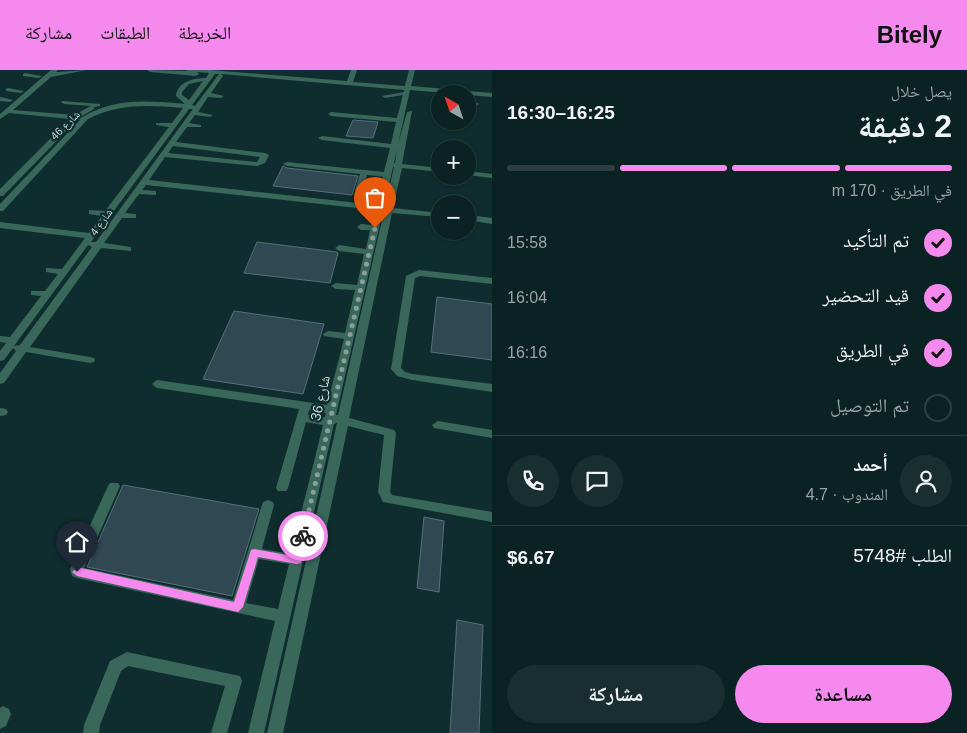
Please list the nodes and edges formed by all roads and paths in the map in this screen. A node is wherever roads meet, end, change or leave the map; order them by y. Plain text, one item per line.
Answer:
1 (84, 70) edge
2 (150, 70) edge
3 (189, 70) edge
4 (296, 70) edge
5 (354, 70) edge
6 (412, 70) edge
7 (418, 70) edge
8 (50, 72) edge
9 (63, 74) junction
10 (78, 75) dead end
11 (213, 75) junction
12 (291, 78) junction
13 (38, 79) junction
14 (22, 82) junction
15 (349, 83) junction
16 (54, 84) dead end
17 (483, 85) dead end
18 (8, 90) dead end
19 (410, 91) junction
20 (431, 93) edge
21 (206, 95) junction
22 (492, 95) edge
23 (93, 96) dead end
24 (221, 96) dead end
25 (385, 96) dead end
26 (476, 96) edge
27 (482, 96) junction
28 (0, 99) edge
29 (492, 99) edge
30 (10, 100) junction
31 (64, 102) dead end
32 (192, 108) junction
33 (104, 109) junction
34 (163, 112) dead end
35 (2, 114) edge
36 (76, 114) junction
37 (331, 114) dead end
38 (86, 115) junction
39 (210, 115) dead end
40 (16, 116) dead end
41 (96, 120) dead end
42 (401, 120) junction
43 (158, 124) dead end
44 (174, 125) junction
45 (185, 125) junction
46 (199, 126) dead end
47 (74, 137) junction
48 (153, 137) dead end
49 (52, 138) junction
50 (164, 138) junction
51 (322, 138) dead end
52 (171, 144) junction
53 (399, 146) junction
54 (54, 152) junction
55 (142, 152) dead end
56 (153, 153) junction
57 (67, 154) dead end
58 (162, 157) junction
59 (179, 162) dead end
60 (44, 163) junction
61 (54, 164) dead end
62 (133, 164) dead end
63 (287, 164) dead end
64 (144, 165) junction
65 (431, 169) edge
66 (395, 170) junction
67 (364, 172) junction
68 (476, 173) edge
69 (492, 174) edge
70 (124, 177) dead end
71 (476, 177) edge
72 (134, 178) junction
73 (28, 179) junction
74 (39, 180) dead end
75 (144, 182) junction
76 (359, 190) dead end
77 (122, 194) junction
78 (135, 194) junction
79 (153, 194) dead end
80 (3, 204) edge
81 (385, 209) junction
82 (92, 212) dead end
83 (107, 214) junction
84 (431, 214) edge
85 (120, 215) junction
86 (133, 216) dead end
87 (476, 219) edge
88 (492, 221) edge
89 (360, 226) dead end
90 (375, 228) junction
91 (71, 239) dead end
92 (88, 240) junction
93 (98, 245) junction
94 (128, 248) dead end
95 (339, 248) dead end
96 (370, 252) junction
97 (63, 258) dead end
98 (74, 259) junction
99 (49, 270) dead end
100 (64, 272) junction
101 (492, 281) edge
102 (336, 286) dead end
103 (361, 288) junction
104 (65, 291) junction
105 (50, 292) junction
106 (34, 293) dead end
107 (25, 307) dead end
108 (37, 308) junction
109 (12, 326) dead end
110 (23, 327) junction
111 (328, 334) dead end
112 (350, 337) junction
113 (0, 339) edge
114 (11, 343) junction
115 (24, 348) junction
116 (0, 358) edge
117 (90, 360) dead end
118 (0, 381) edge
119 (157, 384) dead end
120 (492, 388) edge
121 (305, 406) junction
122 (331, 417) junction
123 (302, 418) junction
124 (344, 420) junction
125 (438, 425) dead end
126 (492, 434) edge
127 (114, 486) dead end
128 (282, 488) dead end
129 (268, 505) dead end
130 (492, 517) edge
131 (254, 553) junction
132 (297, 560) junction
133 (303, 606) junction
134 (238, 607) junction
135 (285, 610) junction
136 (91, 733) edge
137 (219, 733) edge
138 (256, 733) edge
139 (276, 733) edge

1 - 9 street
2 - 11 street
3 - 11 street
4 - 12 street
5 - 15 street
6 - 19 street, شارع 36
7 - 19 street, شارع 36
8 - 9 street
8 - 13 street
9 - 10 street
11 - 12 street
11 - 19 street
11 - 21 street, شارع 4
11 - 32 street, شارع 4
11 - 32 street
12 - 15 street
13 - 14 street
13 - 14 street
13 - 16 street
13 - 35 street
14 - 18 street
14 - 30 street
15 - 19 street
17 - 27 street
19 - 20 street
19 - 25 street
19 - 27 street
19 - 42 street, شارع 36
19 - 53 street, شارع 36
21 - 24 street
21 - 32 street, شارع 4
22 - 27 street
23 - 33 street
26 - 27 street
27 - 29 street
28 - 30 street
30 - 35 street
31 - 33 street
32 - 33 street, شارع 46
32 - 34 street
32 - 39 street
32 - 44 street, شارع 4
32 - 45 street, شارع 4
33 - 38 street, شارع 46
35 - 36 street
35 - 40 street
36 - 38 street, شارع 46
36 - 49 street, شارع 46
37 - 42 street
38 - 41 street
38 - 47 street, شارع 46
42 - 53 street, شارع 36
43 - 44 street
44 - 50 street, شارع 4
45 - 46 street
45 - 52 street, شارع 4
47 - 49 street
47 - 54 street, شارع 46
48 - 50 street
49 - 54 street
49 - 80 street, شارع 46
50 - 56 street, شارع 4
51 - 53 street
52 - 58 street, شارع 4
52 - 58 street
53 - 66 street, شارع 36
54 - 57 street
54 - 60 street, شارع 46
55 - 56 street
56 - 64 street, شارع 4
58 - 59 street
58 - 75 street, شارع 4
60 - 61 street
60 - 73 street, شارع 46
62 - 64 street
63 - 67 street
64 - 72 street, شارع 4
65 - 66 street
66 - 67 street
66 - 81 street, شارع 36
67 - 76 street
68 - 69 street
69 - 71 street
70 - 72 street
72 - 77 street, شارع 4
73 - 74 street
73 - 80 street, شارع 46
75 - 78 street, شارع 4
75 - 81 street
77 - 78 street
77 - 83 street, شارع 4
78 - 79 street
78 - 85 street, شارع 4
80 - 92 street
81 - 84 street
81 - 90 street, شارع 36
81 - 124 street, شارع 36
82 - 83 street
83 - 92 street, شارع 4
85 - 86 street
85 - 93 street, شارع 4
87 - 88 street
89 - 90 street
90 - 96 street, شارع 36
91 - 92 street
92 - 93 street
92 - 98 street, شارع 4
93 - 94 street
93 - 104 street, شارع 4
95 - 96 street
96 - 103 street, شارع 36
97 - 98 street
98 - 100 street, شارع 4
99 - 100 street
100 - 105 street, شارع 4
101 - 120 street
102 - 103 street
103 - 112 street, شارع 36
104 - 105 street
104 - 115 street, شارع 4
105 - 106 street
105 - 108 street, شارع 4
107 - 108 street
108 - 110 street, شارع 4
109 - 110 street
110 - 114 street, شارع 4
111 - 112 street
112 - 122 street, شارع 36
113 - 114 street
114 - 115 lane
114 - 116 street, شارع 4
115 - 117 lane
115 - 118 street, شارع 4
119 - 121 street
121 - 122 street
121 - 123 street
122 - 123 street
122 - 124 street
122 - 132 street, شارع 36
123 - 128 street
124 - 130 street
124 - 133 street, شارع 36
125 - 126 street
127 - 134 street
129 - 131 street
131 - 132 street
131 - 134 street
132 - 135 street, شارع 36
133 - 135 street
133 - 139 street, شارع 36
134 - 135 street
135 - 138 street, شارع 36
136 - 137 street

